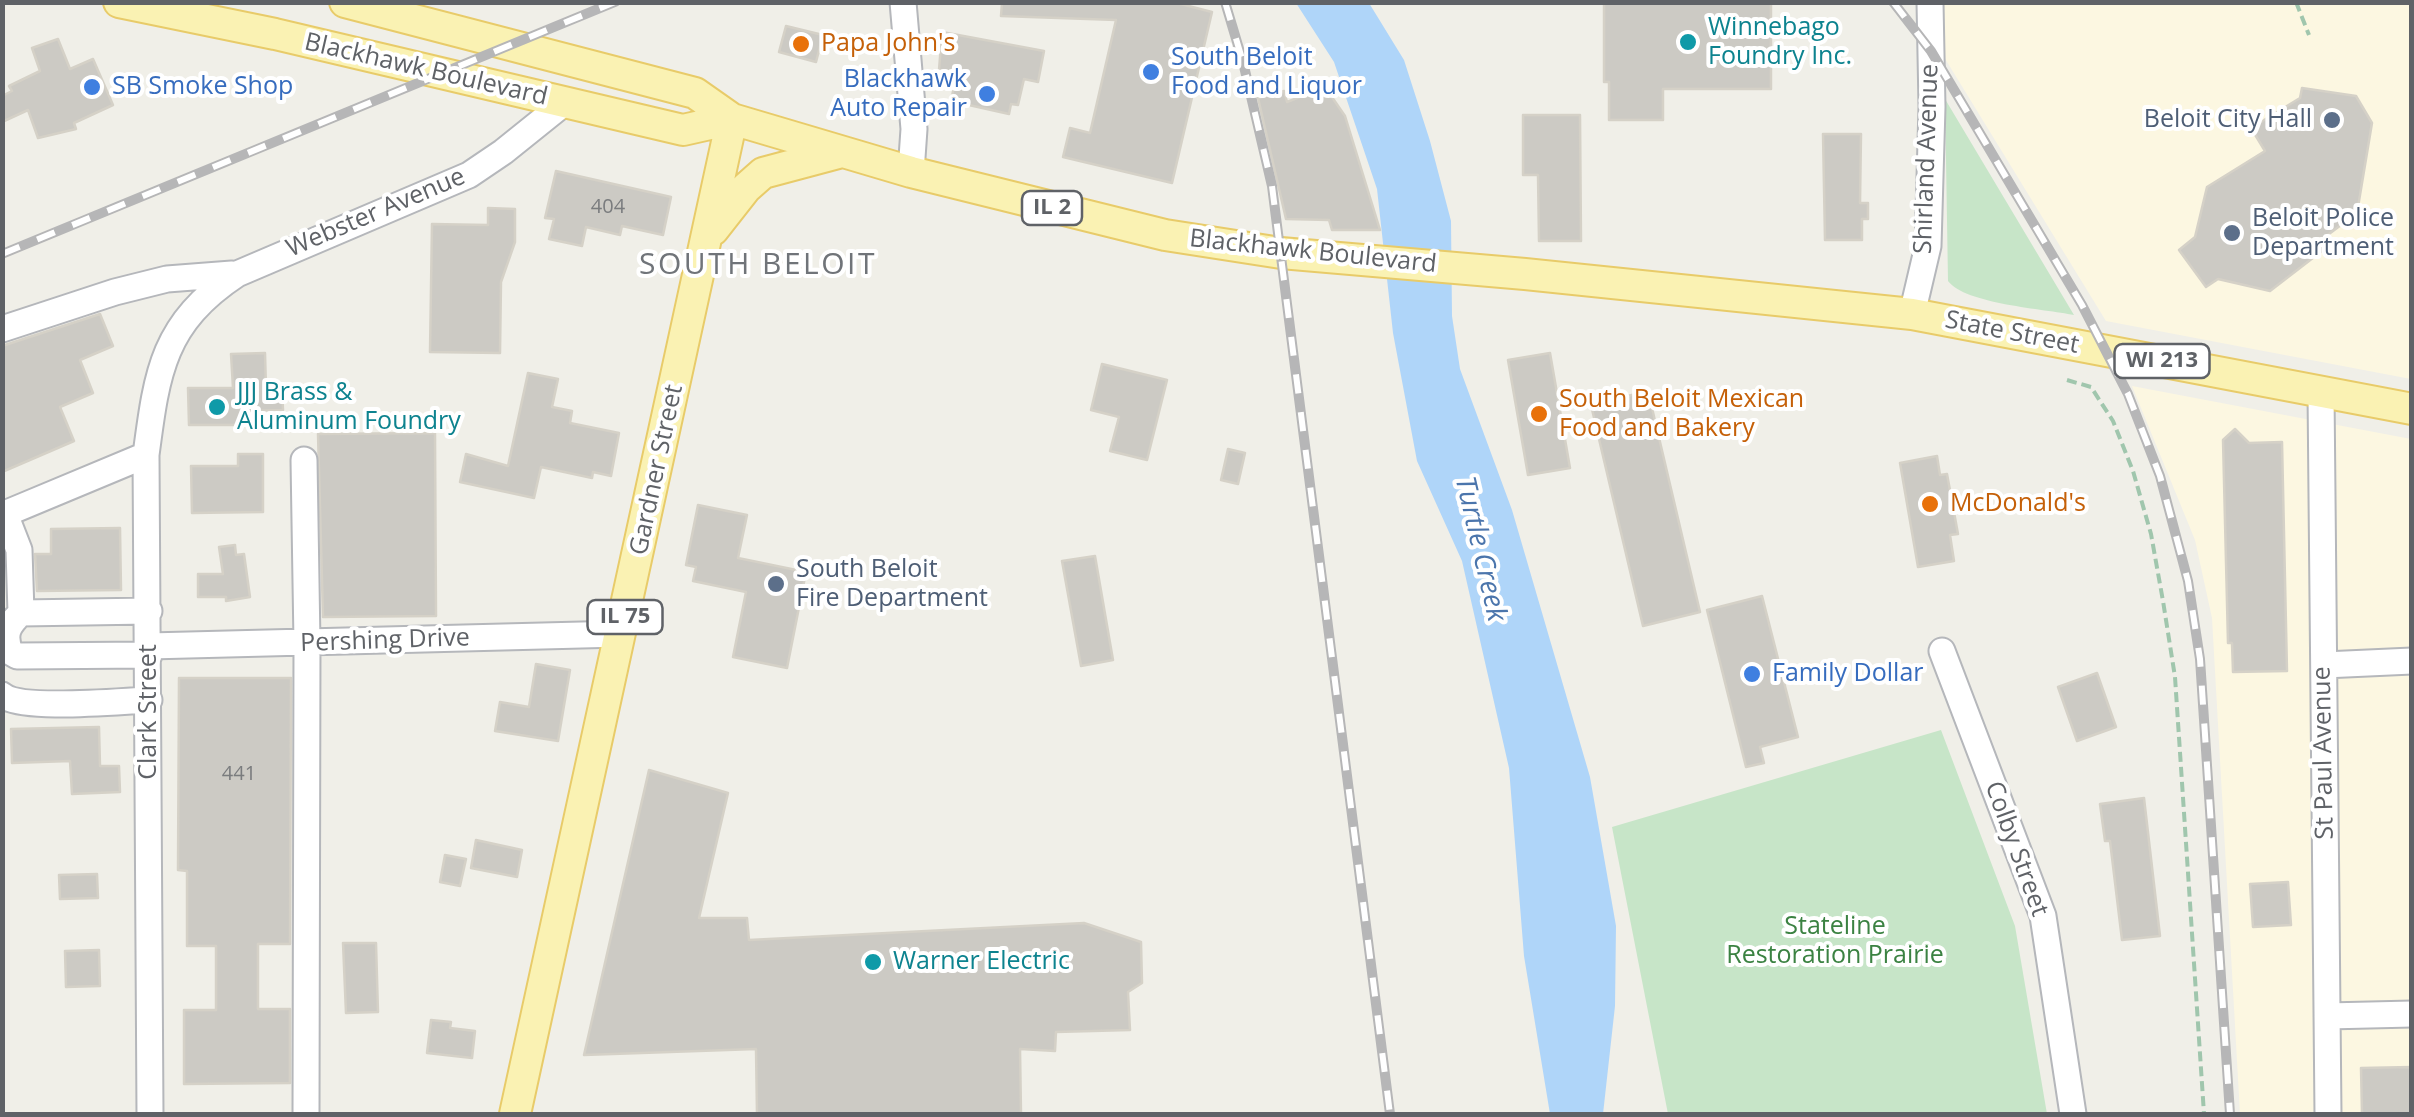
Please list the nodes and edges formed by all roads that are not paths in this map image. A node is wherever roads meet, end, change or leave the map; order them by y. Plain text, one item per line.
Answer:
1 (119, 2) edge
2 (345, 2) edge
3 (903, 2) edge
4 (1930, 2) edge
5 (564, 103) junction
6 (732, 119) junction
7 (841, 152) junction
8 (911, 172) junction
9 (708, 236) junction
10 (237, 274) junction
11 (1788, 300) joint
12 (1912, 314) junction
13 (186, 317) joint
14 (2, 329) edge
15 (2321, 392) junction
16 (2412, 409) edge
17 (146, 455) junction
18 (304, 460) dead end
19 (4, 514) edge
20 (149, 612) junction
21 (21, 613) junction
22 (621, 634) junction
23 (307, 643) junction
24 (1942, 650) dead end
25 (149, 651) junction
26 (6, 656) edge
27 (2412, 661) edge
28 (2324, 665) junction
29 (2, 695) edge
30 (150, 700) junction
31 (2412, 1014) edge
32 (2327, 1016) junction
33 (150, 1114) edge
34 (306, 1114) edge
35 (515, 1114) edge
36 (2073, 1114) edge
37 (2328, 1114) edge

1 - 5 main road, Blackhawk Boulevard / IL 2
2 - 6 main road, Blackhawk Boulevard / IL 2
3 - 8 street
4 - 12 street, Shirland Avenue
5 - 6 main road, Blackhawk Boulevard / IL 2
5 - 10 street, Webster Avenue
6 - 7 main road, Blackhawk Boulevard / IL 2
6 - 9 main road, Gardner Street / IL 75
7 - 8 main road, Blackhawk Boulevard / IL 2
7 - 9 main road
8 - 11 main road, Blackhawk Boulevard / IL 2
9 - 22 main road, Gardner Street / IL 75
10 - 13 street, Webster Avenue
10 - 14 street
11 - 12 main road, State Street / WI 213
12 - 15 main road, State Street / WI 213
13 - 17 street, Clark Street
15 - 16 main road, State Street / WI 213
15 - 28 street, St Paul Avenue
17 - 19 street
17 - 20 street, Clark Street
18 - 23 street
19 - 21 street
20 - 21 street
20 - 25 street, Clark Street
21 - 26 street
22 - 23 street, Pershing Drive
22 - 35 main road, Gardner Street / IL 75
23 - 25 street, Pershing Drive
23 - 34 street
24 - 36 street, Colby Street
25 - 26 street, Pershing Drive
25 - 30 street, Clark Street
27 - 28 street
28 - 32 street, St Paul Avenue
29 - 30 street
30 - 33 street, Clark Street
31 - 32 street
32 - 37 street, St Paul Avenue

